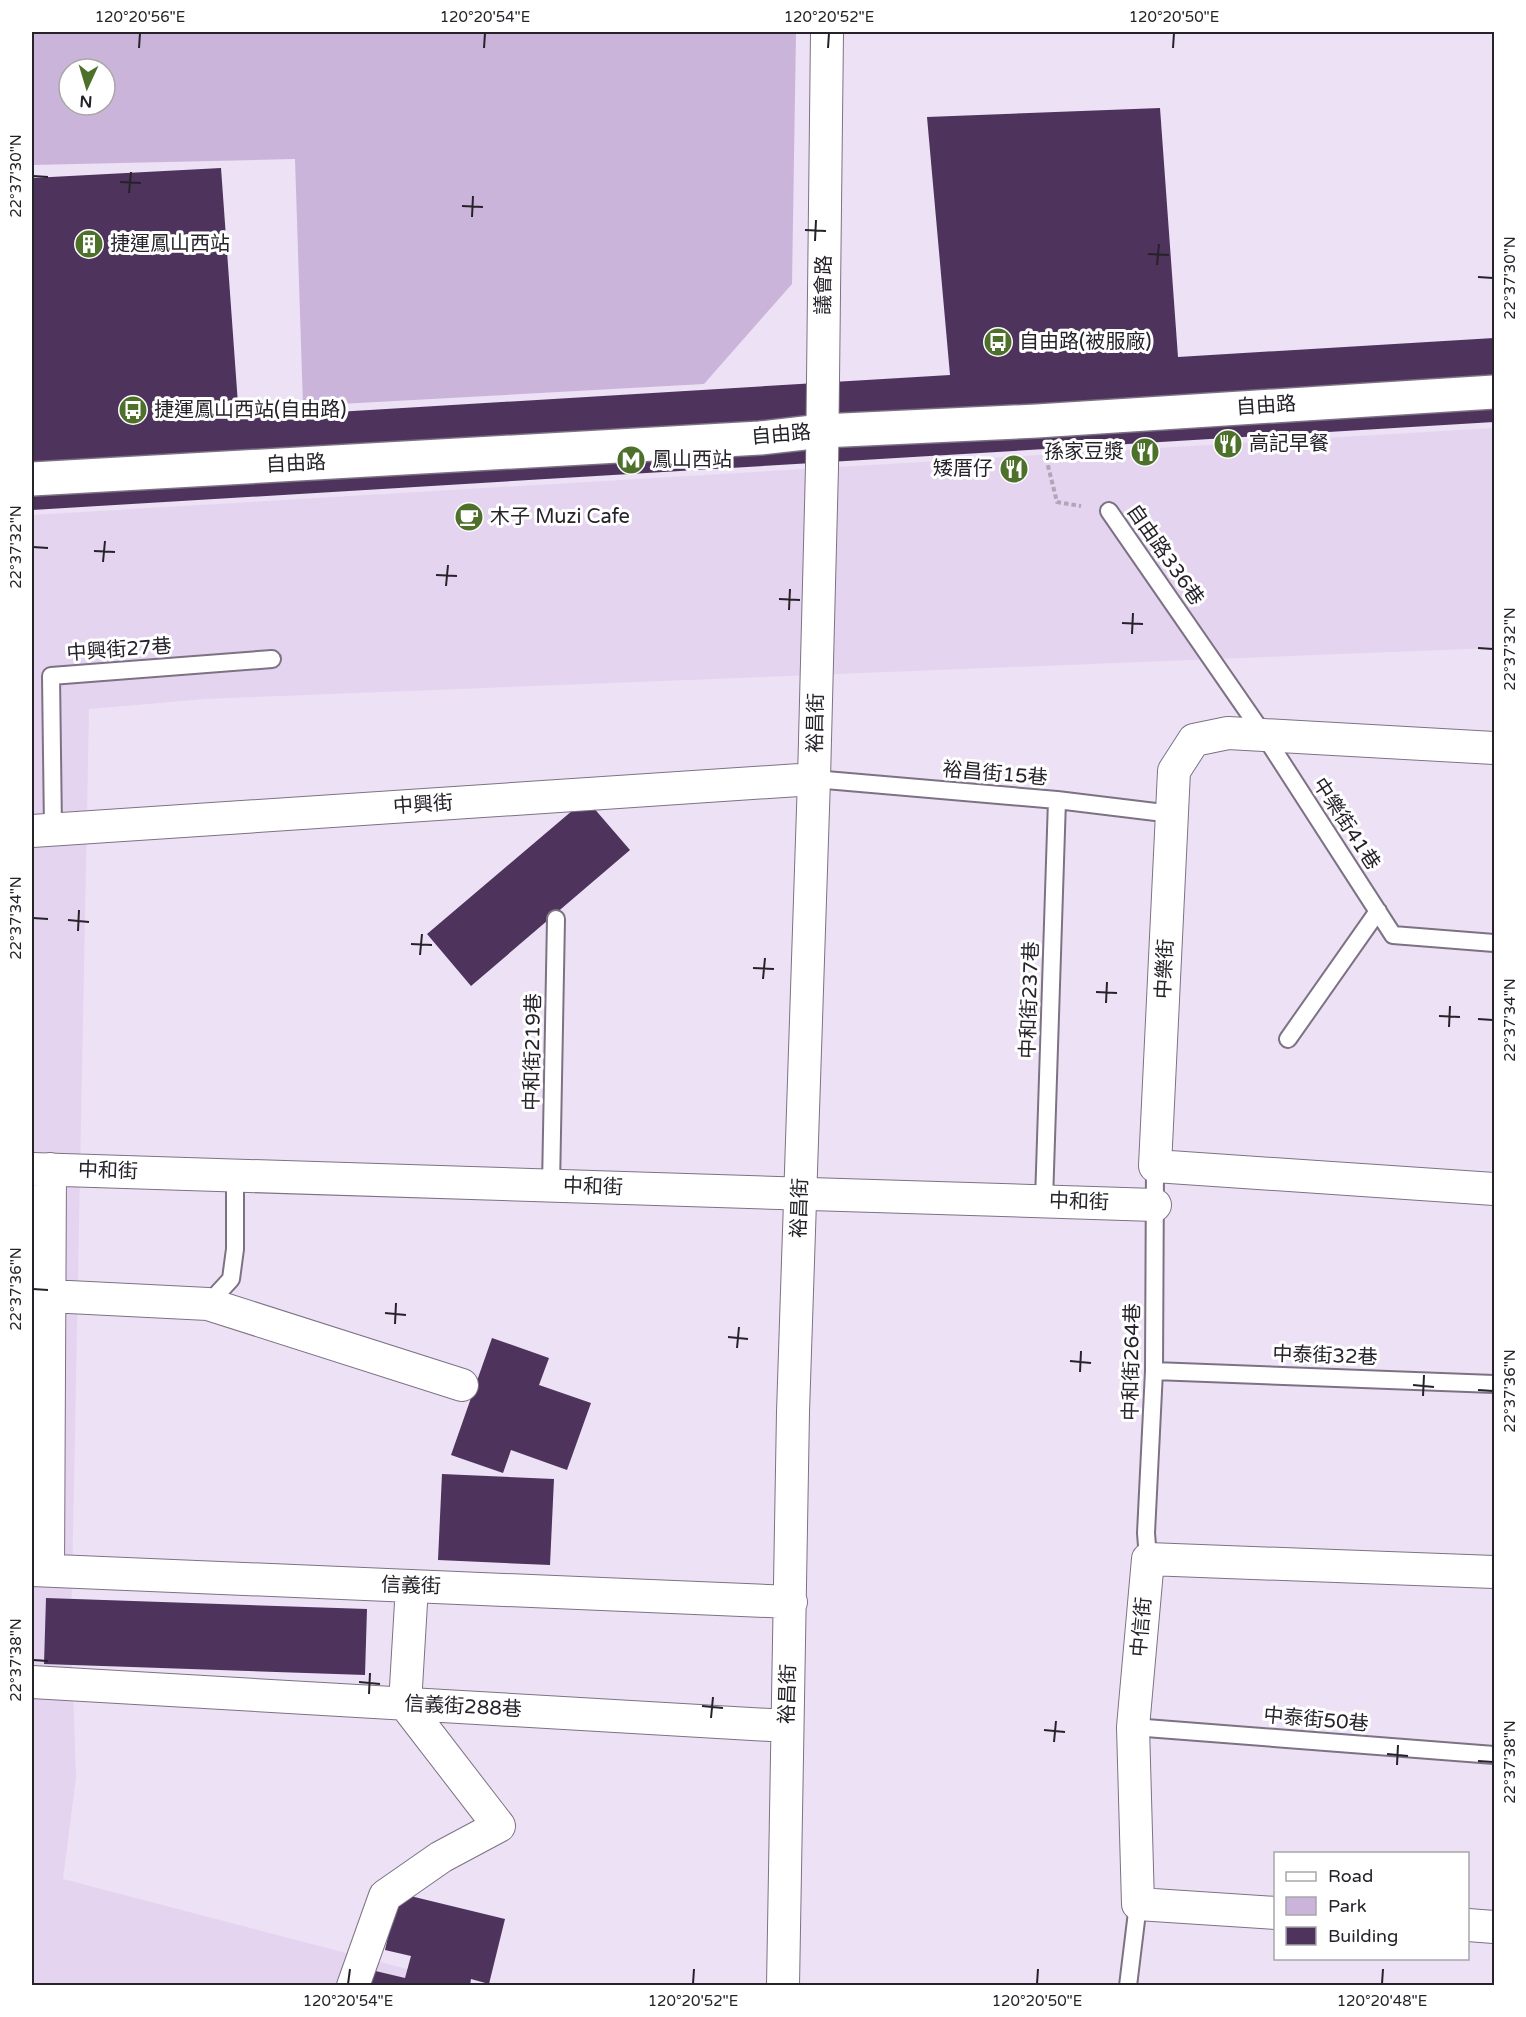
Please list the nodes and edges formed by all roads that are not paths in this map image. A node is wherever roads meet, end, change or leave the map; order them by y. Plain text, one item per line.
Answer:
1 (827, 32) edge
2 (1494, 392) edge
3 (822, 431) junction
4 (32, 479) edge
5 (1109, 511) road end
6 (272, 659) dead end
7 (1264, 735) junction
8 (1494, 748) edge
9 (814, 778) junction
10 (1057, 800) junction
11 (1173, 814) junction
12 (42, 830) edge
13 (1378, 911) junction
14 (556, 919) dead end
15 (1494, 943) edge
16 (1288, 1039) dead end
17 (1155, 1166) junction
18 (41, 1169) edge
19 (235, 1175) junction
20 (551, 1185) junction
21 (1494, 1189) edge
22 (801, 1194) junction
23 (1044, 1201) junction
24 (1155, 1205) junction
25 (49, 1296) junction
26 (208, 1304) junction
27 (1154, 1371) junction
28 (1494, 1384) edge
29 (462, 1385) dead end
30 (1148, 1559) junction
31 (40, 1570) edge
32 (1494, 1572) edge
33 (412, 1586) junction
34 (791, 1602) junction
35 (32, 1682) edge
36 (405, 1704) junction
37 (787, 1726) junction
38 (1133, 1727) junction
39 (1494, 1755) edge
40 (1138, 1904) junction
41 (1274, 1913) edge
42 (1469, 1925) edge
43 (1494, 1927) edge
44 (353, 1986) edge
45 (783, 1986) edge
46 (1128, 1986) edge

1 - 3 street, 議會路
2 - 3 street, 自由路
3 - 4 street, 自由路
3 - 9 street, 裕昌街
5 - 7 lane, 自由路336巷
6 - 12 lane, 中興街27巷
7 - 8 street, 中樂街
7 - 11 street, 中樂街
7 - 13 lane, 中樂街41巷
9 - 10 lane, 裕昌街15巷
9 - 12 street, 中興街
9 - 22 street, 裕昌街
10 - 11 lane, 裕昌街15巷
10 - 23 lane, 中和街237巷
11 - 17 street, 中樂街
13 - 15 lane, 中樂街41巷
13 - 16 lane
14 - 20 lane, 中和街219巷
17 - 21 street
17 - 24 lane, 中和街264巷
18 - 19 street, 中和街
18 - 25 street
19 - 20 street, 中和街
19 - 26 lane
20 - 22 street, 中和街
22 - 23 street, 中和街
22 - 34 street, 裕昌街
23 - 24 street, 中和街
24 - 27 lane, 中和街264巷
25 - 26 street
25 - 31 street
26 - 29 street
27 - 28 lane, 中泰街32巷
27 - 30 lane, 中和街264巷
30 - 32 street
30 - 38 street, 中信街
31 - 33 street, 信義街
33 - 34 street, 信義街
33 - 36 street
34 - 37 street, 裕昌街
35 - 36 street, 信義街288巷
36 - 37 street, 信義街288巷
36 - 44 street
37 - 45 street, 裕昌街
38 - 39 lane, 中泰街50巷
38 - 40 street, 中信街
40 - 41 street
40 - 46 lane
42 - 43 street

